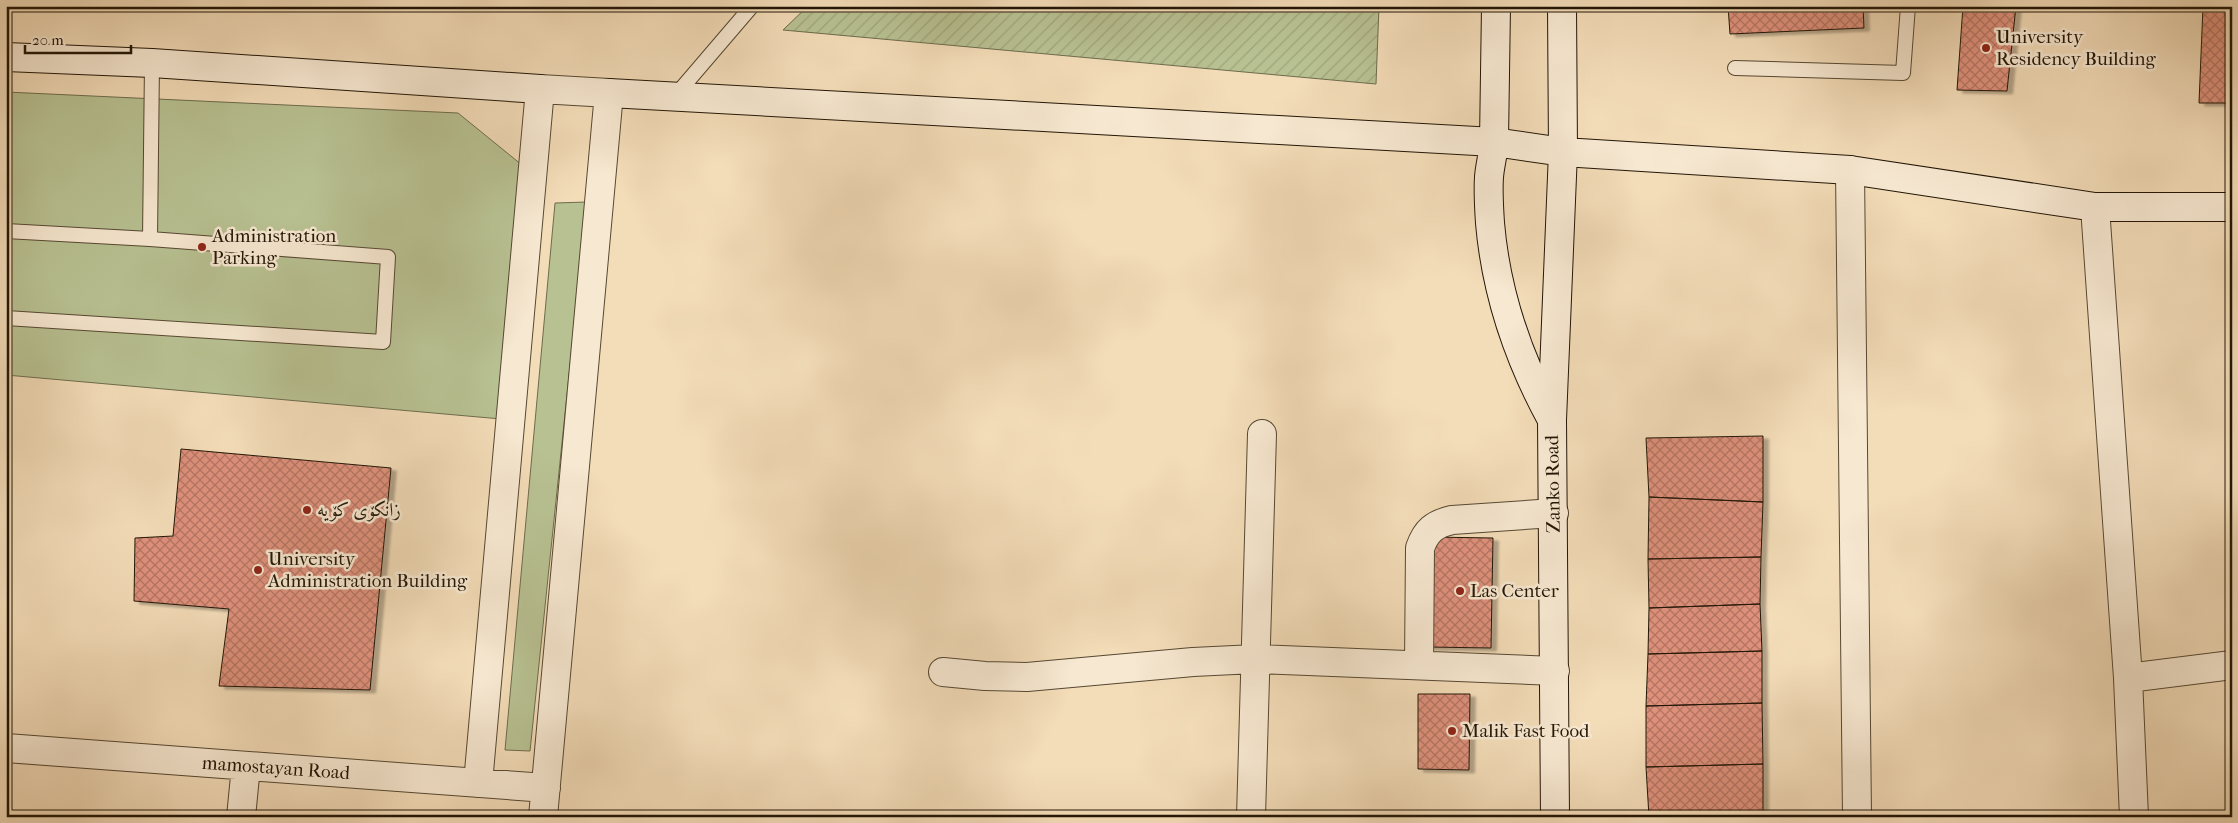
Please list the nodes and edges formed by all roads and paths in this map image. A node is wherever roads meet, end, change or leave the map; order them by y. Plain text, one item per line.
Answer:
1 (752, 6) edge
2 (1496, 6) edge
3 (1562, 6) edge
4 (1908, 6) edge
5 (6, 57) edge
6 (152, 63) junction
7 (1735, 68) dead end
8 (540, 89) junction
9 (609, 93) junction
10 (675, 96) junction
11 (1494, 142) junction
12 (1563, 152) junction
13 (1850, 170) junction
14 (2095, 207) junction
15 (2232, 208) edge
16 (6, 232) edge
17 (150, 239) junction
18 (6, 318) edge
19 (1552, 420) junction
20 (1262, 434) dead end
21 (1554, 513) junction
22 (1255, 658) junction
23 (1418, 664) junction
24 (2232, 665) edge
25 (1555, 671) junction
26 (943, 672) dead end
27 (2128, 678) junction
28 (6, 748) edge
29 (246, 766) junction
30 (478, 783) junction
31 (546, 788) junction
32 (241, 817) edge
33 (543, 817) edge
34 (1251, 817) edge
35 (1555, 817) edge
36 (1856, 817) edge
37 (2134, 817) edge

1 - 10 lane
2 - 11 street
3 - 12 street, Zanko Road
4 - 7 lane
5 - 6 street
6 - 8 street
6 - 17 lane
8 - 9 street
8 - 30 street
9 - 10 street
9 - 31 street
10 - 11 street
11 - 12 street
11 - 19 street
12 - 13 street
12 - 19 street, Zanko Road
13 - 14 street
13 - 36 street
14 - 15 street
14 - 27 street
16 - 17 lane
17 - 18 lane
19 - 21 street, Zanko Road
20 - 22 street
21 - 23 street
21 - 25 street, Zanko Road
22 - 23 street
22 - 26 street
22 - 34 street
23 - 25 street
24 - 27 street
25 - 35 street, Zanko Road
27 - 37 street
28 - 29 street, mamostayan Road
29 - 30 street, mamostayan Road
29 - 32 street
30 - 31 street, mamostayan Road
31 - 33 street

